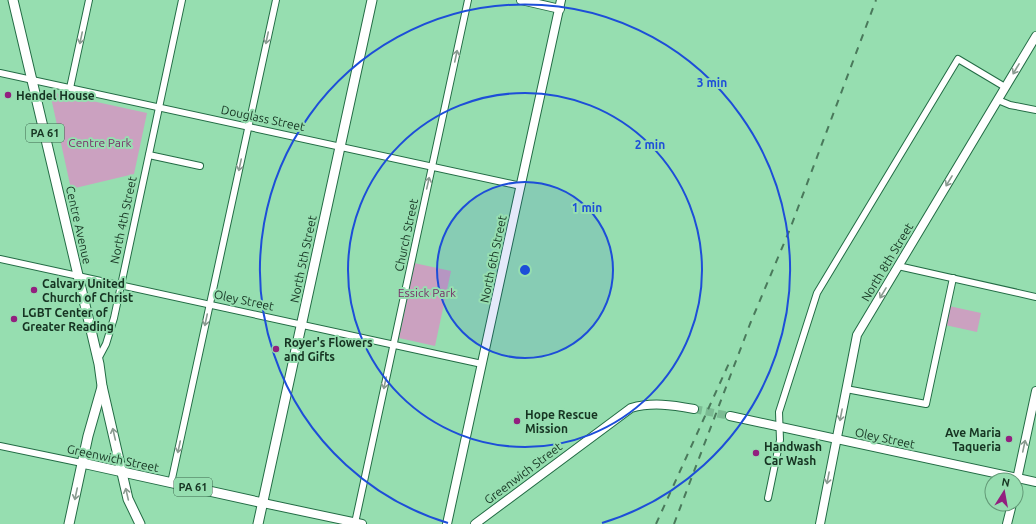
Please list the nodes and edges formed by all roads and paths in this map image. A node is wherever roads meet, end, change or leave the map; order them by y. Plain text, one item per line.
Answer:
1 (13, 0) edge
2 (89, 0) edge
3 (182, 0) edge
4 (276, 0) edge
5 (372, 0) edge
6 (468, 0) edge
7 (521, 0) edge
8 (560, 4) edge
9 (1036, 36) edge
10 (0, 73) edge
11 (33, 80) junction
12 (1005, 87) junction
13 (70, 88) junction
14 (998, 100) junction
15 (159, 107) junction
16 (1036, 110) edge
17 (248, 126) junction
18 (340, 146) junction
19 (149, 155) junction
20 (200, 166) dead end
21 (432, 167) junction
22 (521, 186) junction
23 (0, 259) edge
24 (898, 266) junction
25 (78, 276) junction
26 (953, 278) junction
27 (121, 285) junction
28 (1036, 296) edge
29 (209, 305) junction
30 (301, 325) junction
31 (393, 345) junction
32 (98, 359) junction
33 (482, 364) junction
34 (102, 386) junction
35 (846, 389) junction
36 (1036, 391) edge
37 (694, 409) tunnel mouth
38 (730, 416) tunnel mouth
39 (780, 427) junction
40 (836, 440) junction
41 (0, 446) edge
42 (82, 464) junction
43 (122, 472) junction
44 (1019, 472) edge
45 (984, 474) edge
46 (1024, 481) edge
47 (171, 482) junction
48 (1036, 482) edge
49 (768, 498) dead end
50 (263, 502) junction
51 (1010, 512) edge
52 (359, 523) edge
53 (70, 524) edge
54 (140, 524) edge
55 (258, 524) edge
56 (447, 524) edge
57 (475, 524) edge
58 (820, 524) edge
59 (1007, 524) edge

1 - 11 main road, Centre Avenue / PA 61
2 -> 13 street
3 - 15 street, North 4th Street
4 -> 17 street
5 - 18 main road, North 5th Street
21 -> 6 street, Church Street
7 - 8 street
8 - 22 street, North 6th Street
9 -> 12 street, North 8th Street
10 - 11 street, Douglass Street
11 - 13 street, Douglass Street
11 - 25 main road, Centre Avenue / PA 61
12 - 14 street, North 8th Street
12 - 39 street
13 - 15 street, Douglass Street
14 - 16 street
14 -> 24 street, North 8th Street
15 - 17 street, Douglass Street
15 - 19 street, North 4th Street
17 - 18 street, Douglass Street
17 -> 29 street
18 - 21 street, Douglass Street
18 - 30 main road, North 5th Street
19 - 20 street
19 - 27 street, North 4th Street
21 - 22 street, Douglass Street
31 -> 21 street, Church Street
22 - 33 street, North 6th Street
23 - 25 street, Oley Street
24 - 26 street
24 -> 35 street, North 8th Street
25 - 27 street, Oley Street
25 - 32 main road, Centre Avenue / PA 61
26 - 28 street
26 - 35 street
27 - 29 street, Oley Street
27 - 32 street, North 4th Street
29 - 30 street, Oley Street
29 -> 47 street
30 - 31 street, Oley Street
30 - 50 main road, North 5th Street
31 - 33 street, Oley Street
31 -> 52 street, Church Street
32 - 34 main road, Centre Avenue / PA 61
33 - 56 street, North 6th Street
34 - 42 main road, PA 61
43 -> 34 main road, Centre Avenue / PA 61
35 -> 40 street, North 8th Street
44 -> 36 street
37 - 57 street, Greenwich Street
38 - 39 street, Oley Street
39 - 40 street, Oley Street
39 - 49 street
40 - 45 street, Oley Street
40 -> 58 street, North 8th Street
41 - 42 street, Greenwich Street
42 - 43 main road, Greenwich Street / PA 61
42 -> 53 main road
43 - 47 main road, Greenwich Street / PA 61
54 -> 43 main road, Centre Avenue
46 - 48 street, Oley Street
47 - 50 main road, Greenwich Street / PA 61
50 - 52 street, Greenwich Street
50 - 55 main road, North 5th Street
51 - 59 street

